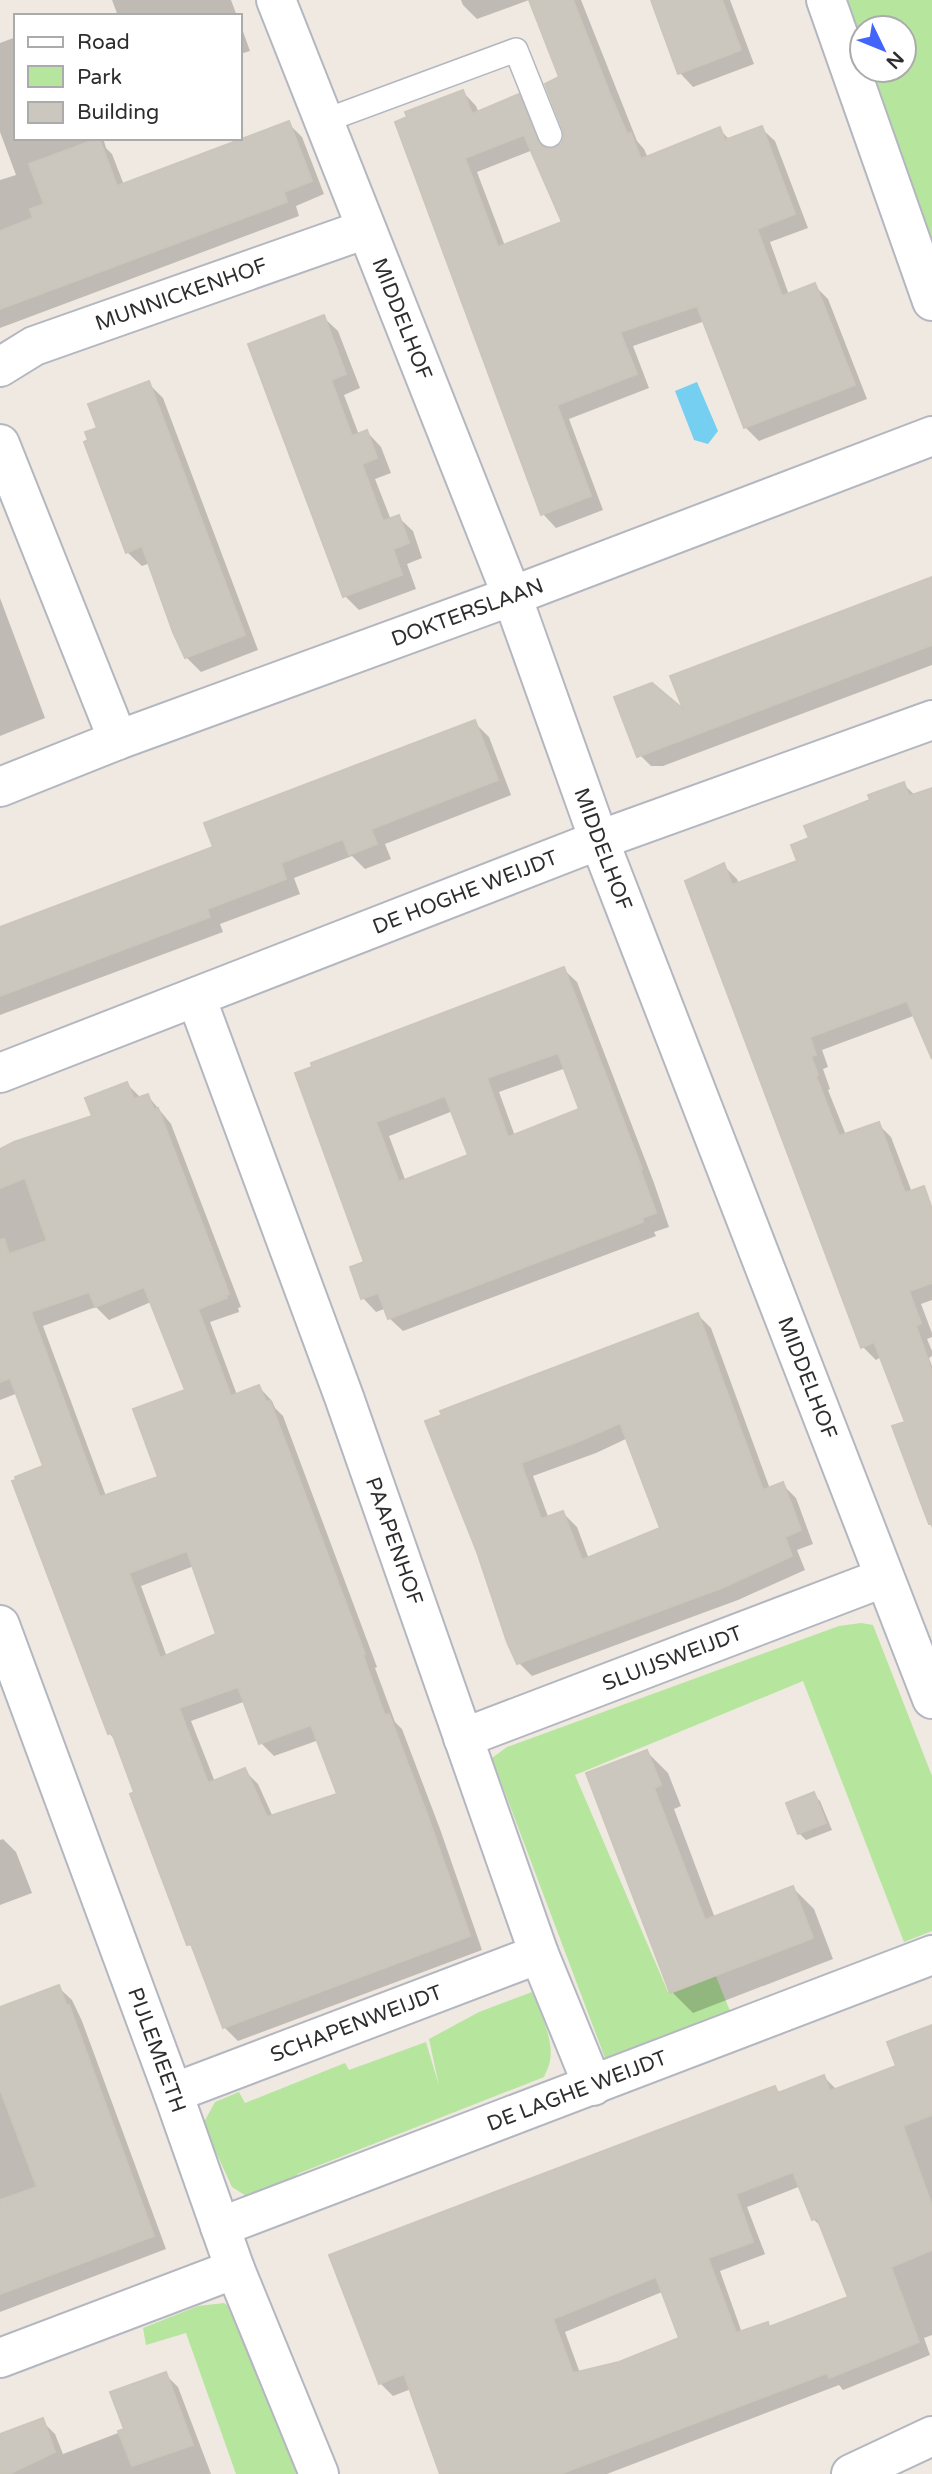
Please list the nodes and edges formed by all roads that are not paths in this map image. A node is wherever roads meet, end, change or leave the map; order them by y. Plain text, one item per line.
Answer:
1 (276, 0) edge
2 (826, 0) edge
3 (324, 121) junction
4 (550, 135) dead end
5 (366, 229) junction
6 (932, 301) edge
7 (0, 368) edge
8 (932, 436) edge
9 (0, 444) edge
10 (512, 596) junction
11 (932, 720) edge
12 (118, 740) junction
13 (0, 787) edge
14 (599, 839) junction
15 (196, 997) junction
16 (0, 1073) edge
17 (883, 1578) junction
18 (0, 1625) edge
19 (932, 1699) edge
20 (463, 1738) junction
21 (539, 1954) junction
22 (932, 1955) edge
23 (593, 2086) junction
24 (173, 2093) junction
25 (220, 2227) junction
26 (235, 2269) junction
27 (0, 2358) edge
28 (932, 2435) edge
29 (319, 2474) edge
30 (851, 2474) edge

1 - 3 street, MIDDELHOF
2 - 6 street
3 - 4 lane
3 - 5 street, MIDDELHOF
5 - 7 street, MUNNICKENHOF
5 - 10 street, MIDDELHOF
8 - 10 street, DOKTERSLAAN
9 - 12 street
10 - 12 street, DOKTERSLAAN
10 - 14 street, MIDDELHOF
11 - 14 street, DE HOGHE WEIJDT
12 - 13 street, DOKTERSLAAN
14 - 15 street, DE HOGHE WEIJDT
14 - 17 street, MIDDELHOF
15 - 16 street, DE HOGHE WEIJDT
15 - 20 street, PAAPENHOF
17 - 19 street, MIDDELHOF
17 - 20 street, SLUIJSWEIJDT
18 - 24 street, PIJLEMEETH
20 - 21 street, PAAPENHOF
21 - 23 street, PAAPENHOF
21 - 24 street, SCHAPENWEIJDT
22 - 23 street, DE LAGHE WEIJDT
23 - 25 street, DE LAGHE WEIJDT
24 - 25 street, PIJLEMEETH
25 - 26 street, PIJLEMEETH
26 - 27 street
26 - 29 street, PIJLEMEETH
28 - 30 street

